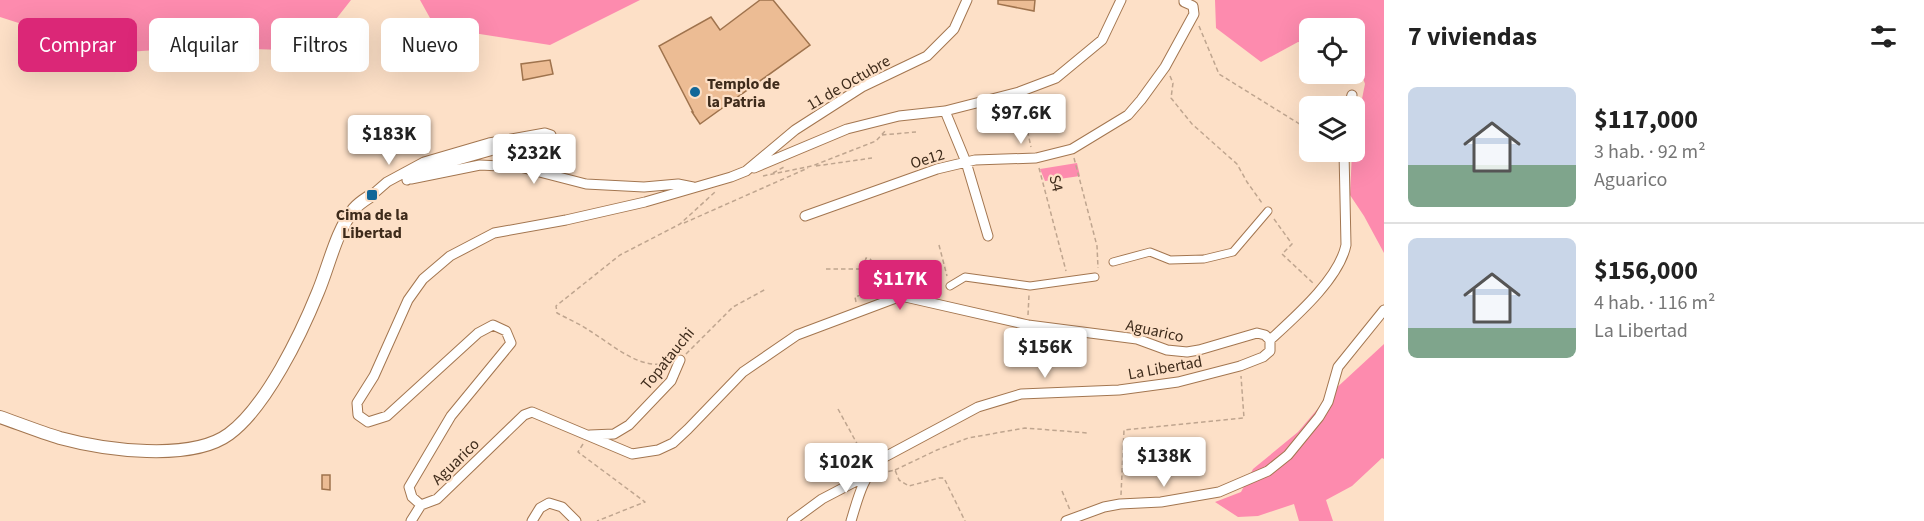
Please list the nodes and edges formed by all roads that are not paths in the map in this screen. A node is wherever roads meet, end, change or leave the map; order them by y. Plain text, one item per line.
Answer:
1 (967, 0) edge
2 (1120, 0) edge
3 (1184, 0) edge
4 (945, 111) junction
5 (966, 162) junction
6 (1344, 162) edge
7 (746, 171) junction
8 (407, 180) junction
9 (695, 188) junction
10 (372, 195) junction
11 (1268, 211) road end
12 (805, 216) dead end
13 (988, 236) dead end
14 (1113, 261) dead end
15 (1095, 277) road end
16 (950, 286) road end
17 (1384, 310) edge
18 (1270, 340) junction
19 (680, 360) road end
20 (0, 417) edge
21 (588, 436) junction
22 (868, 472) junction
23 (421, 505) junction
24 (1070, 520) edge
25 (411, 521) edge
26 (532, 521) edge
27 (576, 521) edge
28 (792, 521) edge
29 (850, 521) edge

1 - 7 street, 11 de Octubre
2 - 4 street
3 - 5 street, Oe12
4 - 5 street
4 - 7 street
5 - 12 street, Oe12
5 - 13 street
6 - 18 street, La Libertad
7 - 9 street, 11 de Octubre
8 - 9 street
8 - 10 street
8 - 10 street
9 - 23 street, Aguarico
10 - 20 street
11 - 14 street
15 - 16 street
17 - 24 street
18 - 21 street, Aguarico
18 - 22 street, La Libertad
19 - 21 street, Topatauchi
21 - 23 street, Aguarico
22 - 28 street, La Libertad
22 - 29 street
23 - 25 street
26 - 27 street

